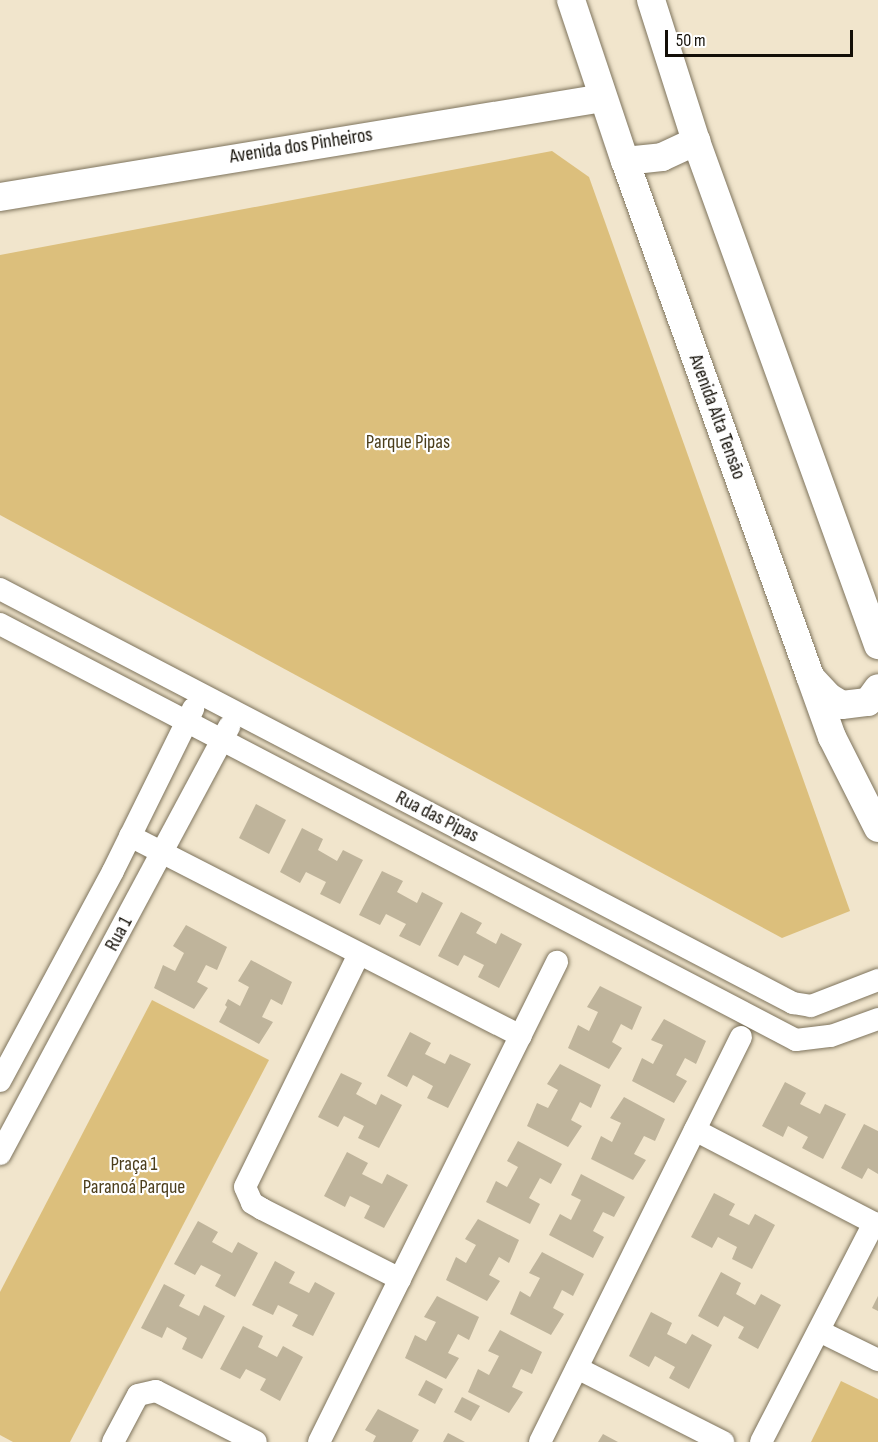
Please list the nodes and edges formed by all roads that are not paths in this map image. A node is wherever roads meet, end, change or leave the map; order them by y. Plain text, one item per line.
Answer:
1 (571, 0) edge
2 (651, 0) edge
3 (603, 98) junction
4 (696, 141) junction
5 (625, 161) junction
6 (0, 197) edge
7 (0, 589) edge
8 (0, 624) edge
9 (878, 645) edge
10 (810, 676) junction
11 (878, 688) edge
12 (200, 694) junction
13 (236, 713) junction
14 (187, 721) junction
15 (222, 740) junction
16 (878, 828) edge
17 (130, 836) junction
18 (163, 853) junction
19 (359, 954) junction
20 (557, 962) dead end
21 (878, 980) edge
22 (878, 1019) edge
23 (520, 1036) junction
24 (741, 1037) dead end
25 (0, 1081) edge
26 (695, 1130) junction
27 (0, 1154) edge
28 (400, 1279) junction
29 (819, 1330) junction
30 (878, 1360) edge
31 (577, 1368) junction
32 (113, 1442) edge
33 (256, 1442) edge
34 (319, 1442) edge
35 (540, 1442) edge
36 (723, 1442) edge
37 (761, 1442) edge

1 - 3 street, Avenida Alta Tensão
2 - 4 street
3 - 5 street, Avenida Alta Tensão
3 - 6 street, Avenida dos Pinheiros
4 - 5 street
4 - 9 street
5 - 10 street, Avenida Alta Tensão
7 - 12 street, Rua das Pipas
8 - 14 street, Rua das Pipas
10 - 11 street
10 - 16 street, Avenida Alta Tensão
12 - 13 street, Rua das Pipas
12 - 14 street, Rua 1
13 - 15 street, Rua 1
13 - 21 street, Rua das Pipas
14 - 15 street, Rua das Pipas
14 - 17 street, Rua 1
15 - 18 street, Rua 1
15 - 22 street, Rua das Pipas
17 - 18 street
17 - 25 street, Rua 1
18 - 19 street
18 - 27 street, Rua 1
19 - 23 street
19 - 28 street
20 - 23 street
23 - 28 street
24 - 26 street
26 - 29 street
26 - 31 street
28 - 34 street
29 - 30 street
29 - 37 street
31 - 35 street
31 - 36 street
32 - 33 street

